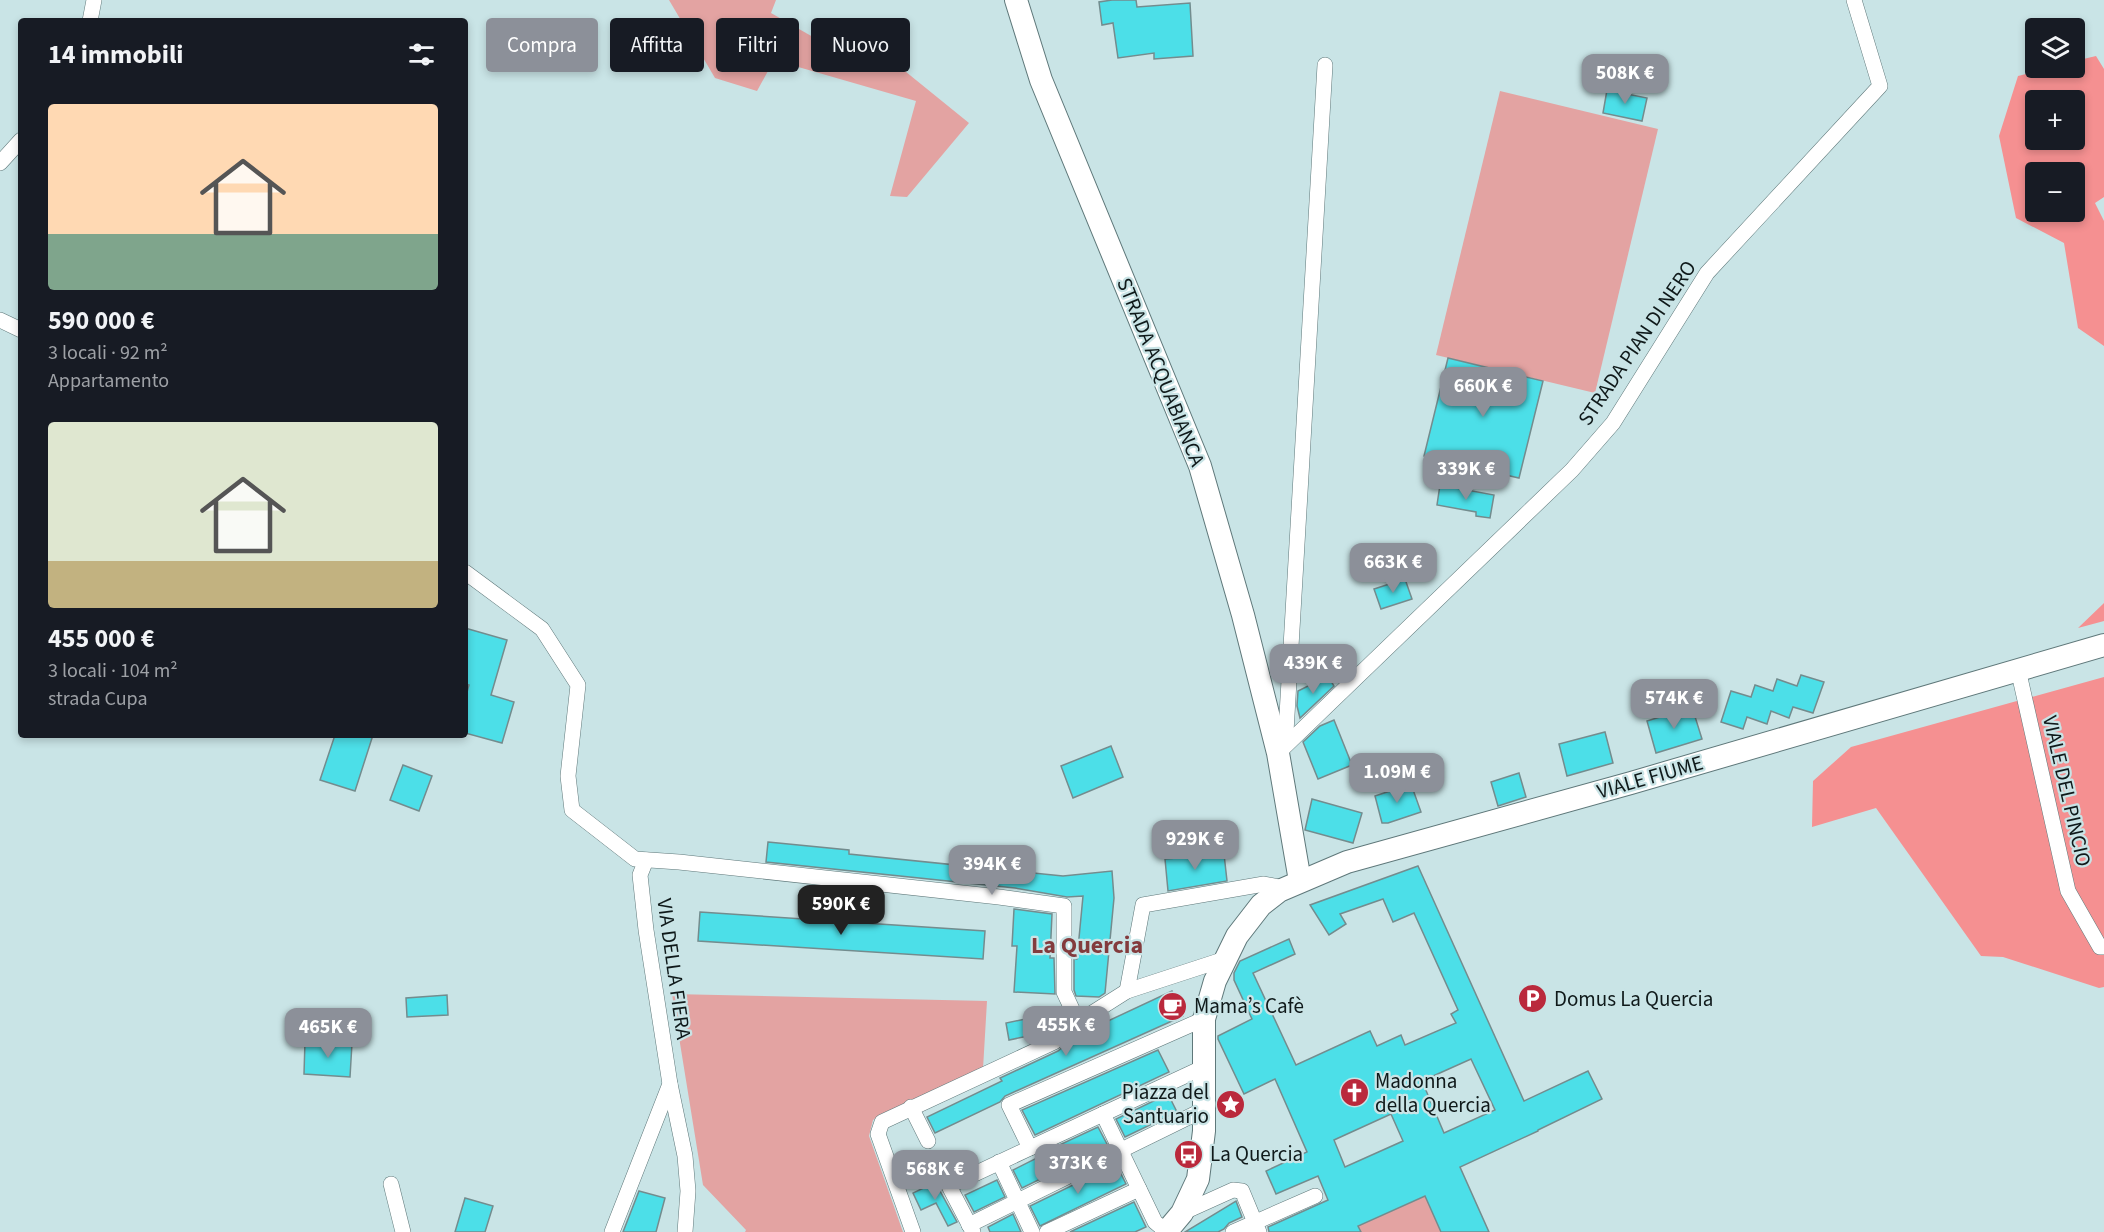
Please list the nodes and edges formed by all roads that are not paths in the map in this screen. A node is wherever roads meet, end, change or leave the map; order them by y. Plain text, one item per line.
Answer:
1 (94, 0) edge
2 (1016, 0) edge
3 (1854, 0) edge
4 (91, 18) edge
5 (1325, 65) dead end
6 (18, 143) edge
7 (0, 163) edge
8 (0, 320) edge
9 (18, 329) edge
10 (468, 574) edge
11 (2104, 645) edge
12 (2018, 669) junction
13 (1278, 753) junction
14 (646, 860) junction
15 (1292, 885) junction
16 (2104, 947) edge
17 (1225, 959) junction
18 (1127, 991) junction
19 (1204, 1019) junction
20 (1078, 1022) junction
21 (1204, 1067) junction
22 (670, 1084) junction
23 (911, 1107) junction
24 (1205, 1109) junction
25 (1103, 1114) junction
26 (928, 1141) dead end
27 (1030, 1148) junction
28 (1121, 1150) junction
29 (999, 1162) junction
30 (392, 1184) dead end
31 (1139, 1189) junction
32 (1315, 1196) dead end
33 (1018, 1201) junction
34 (1182, 1213) junction
35 (1075, 1226) edge
36 (1257, 1227) edge
37 (971, 1228) edge
38 (403, 1232) edge
39 (612, 1232) edge
40 (685, 1232) edge
41 (913, 1232) edge
42 (1032, 1232) edge
43 (1047, 1232) edge
44 (1167, 1232) edge
45 (1233, 1232) edge

1 - 4 street
2 - 13 main road, STRADA ACQUABIANCA
3 - 13 street, STRADA PIAN DI NERO
5 - 13 street, STRADA ACQUABIANCA
6 - 7 street
8 - 9 street
10 - 14 street
11 - 12 main road, VIALE FIUME
12 - 15 main road, VIALE FIUME
12 - 16 street, VIALE DEL PINCIO
13 - 15 main road, STRADA ACQUABIANCA
14 - 20 street
14 - 22 street, VIA DELLA FIERA
15 - 17 main road, VIALE FIUME
15 - 18 street
17 - 18 street
17 - 19 main road, VIALE FIUME
18 - 20 street
19 - 21 main road, VIALE FIUME
19 - 27 street
20 - 23 street
21 - 24 main road, VIALE FIUME
21 - 25 street
22 - 39 street
22 - 40 street, VIA DELLA FIERA
23 - 26 street
23 - 41 street
24 - 28 street
24 - 34 main road, VIALE FIUME
25 - 27 street
25 - 28 street
27 - 29 street
28 - 31 street
28 - 33 street
29 - 33 street
29 - 37 street
30 - 38 street
31 - 35 street
31 - 44 street
32 - 36 street
33 - 37 street
33 - 42 street
34 - 36 street
34 - 44 main road, VIALE FIUME
35 - 43 street
36 - 45 street

